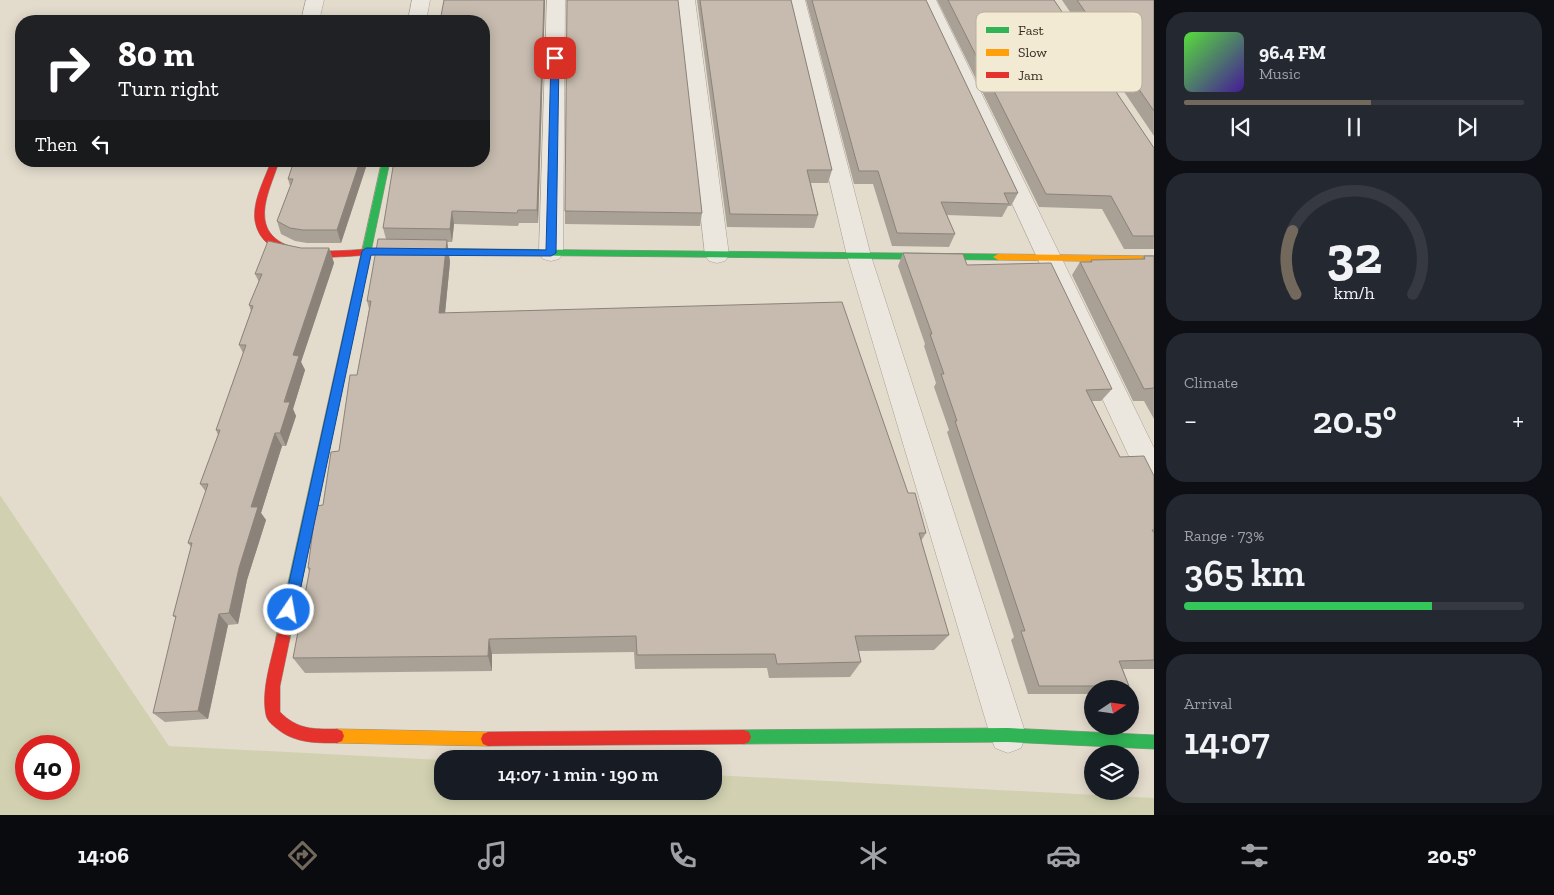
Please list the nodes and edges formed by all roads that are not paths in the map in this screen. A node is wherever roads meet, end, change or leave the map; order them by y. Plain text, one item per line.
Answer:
1 (316, 0) edge
2 (421, 0) edge
3 (556, 0) edge
4 (686, 0) edge
5 (796, 0) edge
6 (926, 0) edge
7 (312, 15) edge
8 (418, 15) edge
9 (274, 167) edge
10 (385, 167) edge
11 (366, 251) junction
12 (551, 253) junction
13 (717, 255) junction
14 (859, 256) junction
15 (1050, 258) junction
16 (1154, 259) edge
17 (1154, 478) edge
18 (1008, 735) junction
19 (1154, 742) edge

1 - 7 street
2 - 8 street
3 - 12 street
4 - 13 street
5 - 14 street
6 - 15 street
9 - 11 street
10 - 11 street
11 - 12 street
11 - 18 street
12 - 13 street
13 - 14 street
14 - 15 street
14 - 18 street
15 - 16 street
15 - 17 street
18 - 19 street

